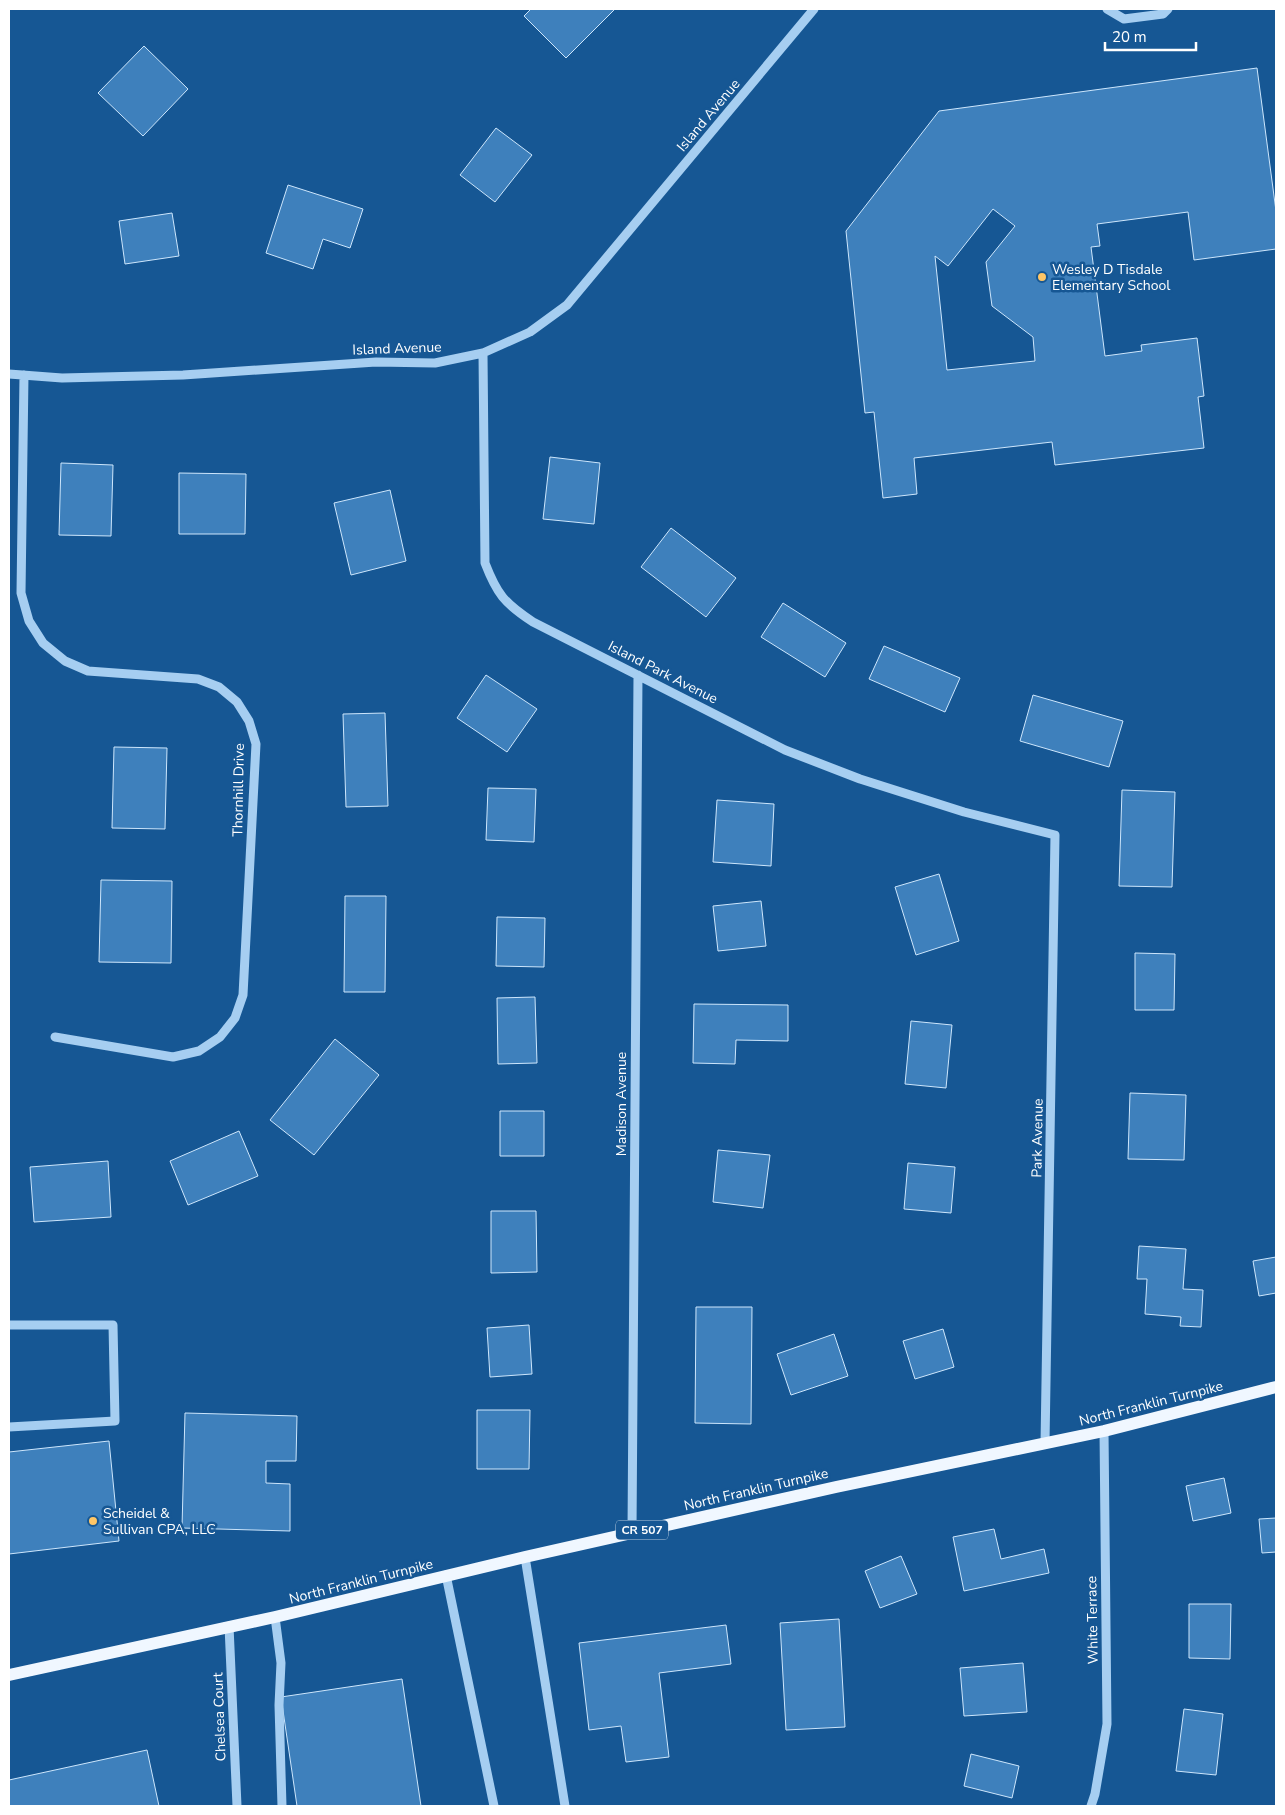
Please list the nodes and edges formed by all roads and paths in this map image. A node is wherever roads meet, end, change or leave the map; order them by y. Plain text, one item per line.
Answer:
1 (814, 9) edge
2 (1107, 9) edge
3 (1168, 9) edge
4 (482, 353) junction
5 (9, 374) edge
6 (24, 375) junction
7 (638, 675) junction
8 (1055, 835) joint
9 (55, 1037) dead end
10 (9, 1325) edge
11 (1276, 1387) edge
12 (9, 1427) edge
13 (1104, 1431) junction
14 (1045, 1442) junction
15 (632, 1532) junction
16 (525, 1557) junction
17 (446, 1575) junction
18 (275, 1617) junction
19 (229, 1626) junction
20 (9, 1674) edge
21 (236, 1806) edge
22 (282, 1806) edge
23 (494, 1806) edge
24 (565, 1806) edge
25 (1091, 1806) edge

1 - 4 street, Island Avenue
2 - 3 street
4 - 6 street, Island Avenue
4 - 7 street, Island Park Avenue
5 - 6 street, Island Avenue
6 - 9 street, Thornhill Drive
7 - 8 street, Island Park Avenue
7 - 15 street, Madison Avenue
8 - 14 street, Park Avenue
10 - 12 street
11 - 13 main road, North Franklin Turnpike / CR 507
13 - 14 main road, North Franklin Turnpike / CR 507
13 - 25 street, White Terrace
14 - 15 main road, North Franklin Turnpike / CR 507
15 - 16 main road, North Franklin Turnpike / CR 507
16 - 17 main road, North Franklin Turnpike / CR 507
16 - 24 street
17 - 18 main road, North Franklin Turnpike / CR 507
17 - 23 street
18 - 19 main road, North Franklin Turnpike / CR 507
18 - 22 street
19 - 20 main road, North Franklin Turnpike / CR 507
19 - 21 street, Chelsea Court

